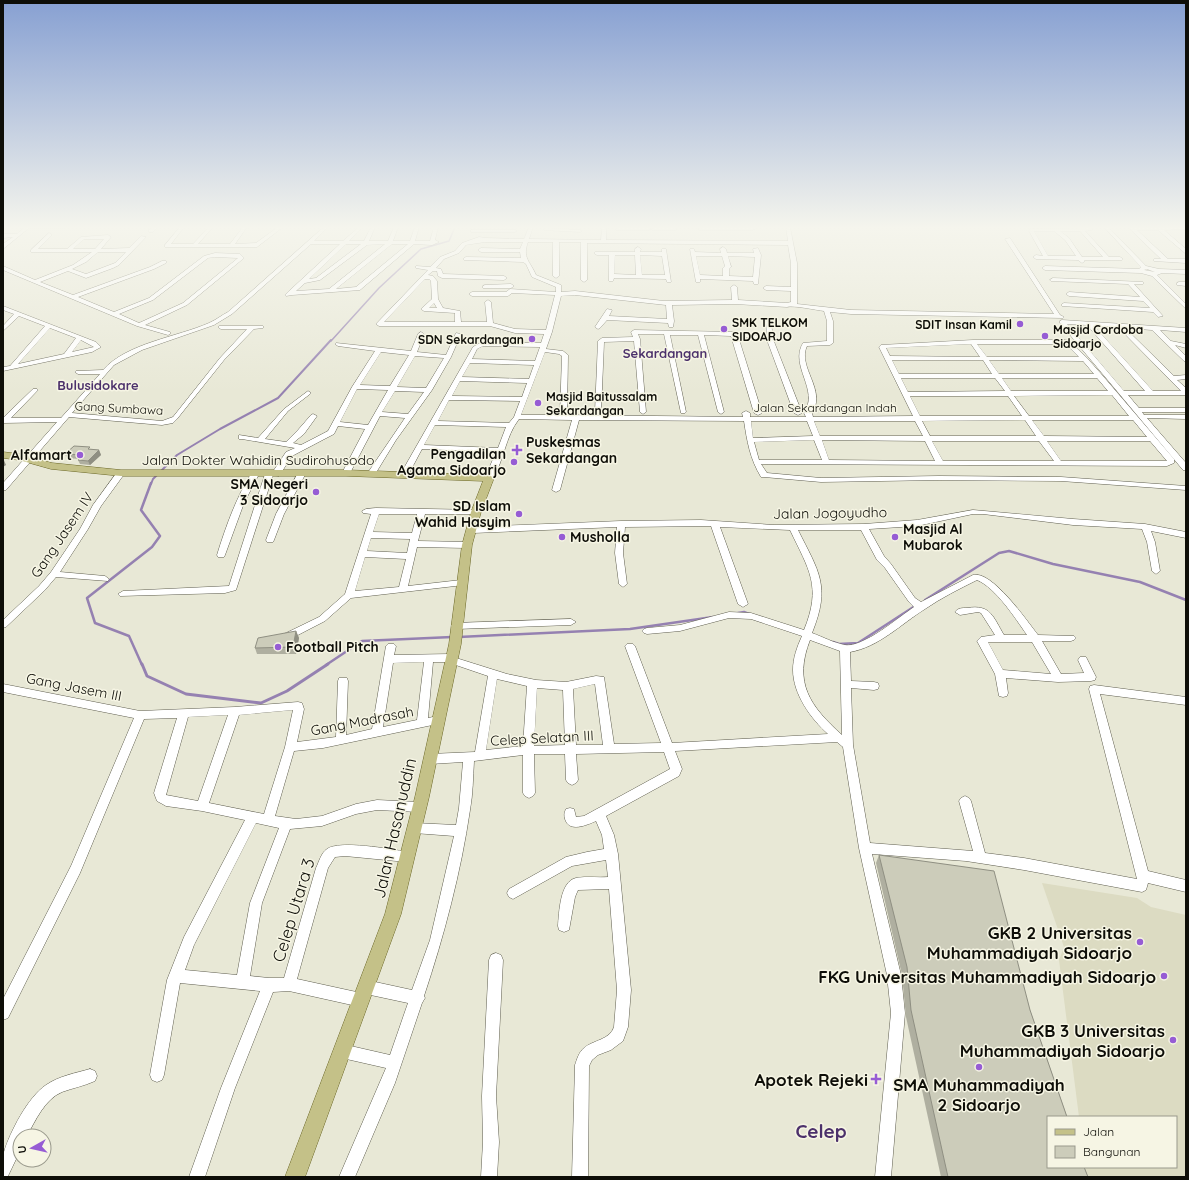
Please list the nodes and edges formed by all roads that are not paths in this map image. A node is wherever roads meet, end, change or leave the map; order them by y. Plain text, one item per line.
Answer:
1 (34, 282) edge
2 (112, 282) edge
3 (173, 282) edge
4 (212, 282) edge
5 (256, 282) edge
6 (264, 282) edge
7 (303, 282) edge
8 (341, 282) edge
9 (367, 282) edge
10 (419, 282) edge
11 (434, 282) edge
12 (549, 282) edge
13 (794, 282) edge
14 (1036, 282) edge
15 (1062, 282) edge
16 (1102, 282) edge
17 (1164, 282) edge
18 (1130, 283) junction
19 (1142, 283) dead end
20 (1179, 284) dead end
21 (1186, 284) edge
22 (485, 287) dead end
23 (511, 287) junction
24 (734, 287) dead end
25 (766, 288) dead end
26 (794, 289) junction
27 (330, 291) junction
28 (1069, 293) junction
29 (472, 294) dead end
30 (559, 294) junction
31 (1142, 296) junction
32 (74, 297) junction
33 (436, 300) junction
34 (488, 302) dead end
35 (735, 302) junction
36 (668, 303) junction
37 (794, 303) junction
38 (1064, 305) dead end
39 (1076, 306) junction
40 (1186, 307) edge
41 (3, 308) edge
42 (441, 310) junction
43 (609, 310) dead end
44 (827, 310) junction
45 (1155, 310) junction
46 (17, 314) junction
47 (115, 314) junction
48 (1058, 316) junction
49 (1160, 316) dead end
50 (605, 318) junction
51 (671, 321) junction
52 (768, 322) dead end
53 (1088, 323) junction
54 (458, 324) junction
55 (490, 324) junction
56 (49, 325) junction
57 (139, 325) junction
58 (1119, 325) junction
59 (1186, 325) edge
60 (146, 327) junction
61 (221, 327) dead end
62 (252, 327) junction
63 (598, 327) dead end
64 (261, 328) dead end
65 (1154, 328) junction
66 (3, 329) edge
67 (549, 330) junction
68 (1186, 330) edge
69 (168, 333) junction
70 (421, 334) dead end
71 (458, 334) dead end
72 (669, 334) junction
73 (702, 334) junction
74 (734, 334) junction
75 (160, 336) junction
76 (80, 338) junction
77 (637, 339) junction
78 (770, 339) junction
79 (973, 342) junction
80 (1169, 343) junction
81 (338, 344) dead end
82 (1186, 346) edge
83 (543, 348) junction
84 (140, 349) junction
85 (378, 350) junction
86 (413, 353) junction
87 (66, 356) junction
88 (448, 357) junction
89 (887, 358) junction
90 (984, 358) junction
91 (1085, 358) junction
92 (1186, 360) edge
93 (468, 361) junction
94 (537, 363) junction
95 (10, 368) junction
96 (3, 369) edge
97 (78, 372) dead end
98 (103, 372) junction
99 (896, 376) junction
100 (997, 376) junction
101 (1100, 376) junction
102 (1186, 377) edge
103 (1173, 378) junction
104 (458, 379) junction
105 (531, 381) junction
106 (355, 387) junction
107 (394, 388) junction
108 (35, 390) dead end
109 (429, 390) junction
110 (1186, 392) edge
111 (308, 393) dead end
112 (1010, 393) junction
113 (1113, 393) junction
114 (1124, 393) junction
115 (1151, 393) junction
116 (906, 394) junction
117 (447, 398) junction
118 (524, 400) junction
119 (1186, 410) edge
120 (598, 412) junction
121 (643, 412) junction
122 (683, 412) junction
123 (721, 412) junction
124 (758, 413) junction
125 (798, 413) junction
126 (1140, 413) junction
127 (379, 414) junction
128 (518, 414) junction
129 (563, 415) junction
130 (652, 415) junction
131 (917, 415) junction
132 (1131, 415) junction
133 (313, 416) dead end
134 (410, 416) junction
135 (747, 416) junction
136 (809, 416) junction
137 (1026, 416) junction
138 (1182, 417) edge
139 (64, 418) junction
140 (576, 418) junction
141 (4, 421) edge
142 (433, 423) junction
143 (335, 424) junction
144 (510, 425) junction
145 (1186, 425) edge
146 (370, 427) junction
147 (242, 437) dead end
148 (817, 438) junction
149 (928, 439) junction
150 (1153, 439) junction
151 (260, 440) junction
152 (750, 440) junction
153 (1042, 440) junction
154 (288, 444) junction
155 (301, 447) junction
156 (420, 447) junction
157 (501, 450) junction
158 (3, 455) edge
159 (29, 459) junction
160 (756, 462) junction
161 (826, 462) junction
162 (1058, 462) junction
163 (940, 463) junction
164 (1186, 468) edge
165 (121, 473) junction
166 (302, 473) junction
167 (346, 473) junction
168 (255, 474) junction
169 (272, 474) junction
170 (372, 474) junction
171 (404, 475) junction
172 (489, 478) junction
173 (3, 488) edge
174 (1186, 488) edge
175 (556, 490) dead end
176 (366, 510) dead end
177 (376, 510) junction
178 (422, 511) junction
179 (476, 512) junction
180 (714, 523) junction
181 (621, 524) junction
182 (864, 527) junction
183 (1145, 527) junction
184 (793, 528) junction
185 (472, 530) junction
186 (369, 535) junction
187 (1186, 535) edge
188 (270, 540) dead end
189 (414, 540) junction
190 (467, 545) junction
191 (361, 554) junction
192 (222, 555) dead end
193 (410, 556) junction
194 (1156, 571) dead end
195 (54, 574) junction
196 (105, 579) dead end
197 (461, 583) junction
198 (623, 584) dead end
199 (403, 589) junction
200 (123, 594) dead end
201 (349, 595) junction
202 (743, 604) dead end
203 (920, 607) junction
204 (960, 612) dead end
205 (571, 622) dead end
206 (3, 625) edge
207 (647, 631) dead end
208 (808, 632) junction
209 (277, 638) edge
210 (1035, 638) junction
211 (1071, 638) dead end
212 (1002, 639) junction
213 (454, 644) junction
214 (391, 646) dead end
215 (630, 646) dead end
216 (845, 649) junction
217 (429, 658) junction
218 (390, 659) junction
219 (1083, 660) dead end
220 (494, 674) junction
221 (1000, 674) junction
222 (1091, 677) junction
223 (1058, 678) junction
224 (343, 681) dead end
225 (532, 684) junction
226 (846, 684) junction
227 (568, 686) junction
228 (874, 686) dead end
229 (3, 688) edge
230 (1094, 689) junction
231 (1003, 693) dead end
232 (1186, 701) edge
233 (235, 711) junction
234 (184, 713) junction
235 (140, 714) junction
236 (438, 720) junction
237 (422, 724) junction
238 (378, 733) junction
239 (342, 740) junction
240 (843, 741) junction
241 (290, 747) junction
242 (667, 748) junction
243 (570, 749) junction
244 (609, 749) junction
245 (528, 750) junction
246 (474, 756) junction
247 (430, 759) junction
248 (572, 780) dead end
249 (529, 793) dead end
250 (965, 801) dead end
251 (202, 806) junction
252 (419, 807) junction
253 (570, 813) dead end
254 (599, 814) junction
255 (253, 817) junction
256 (268, 820) junction
257 (286, 824) junction
258 (414, 828) junction
259 (461, 831) junction
260 (865, 848) junction
261 (612, 854) junction
262 (407, 857) junction
263 (980, 857) junction
264 (1143, 876) junction
265 (615, 883) junction
266 (1186, 886) edge
267 (513, 893) dead end
268 (564, 926) dead end
269 (496, 960) dead end
270 (176, 976) junction
271 (242, 982) junction
272 (289, 984) junction
273 (269, 985) junction
274 (363, 994) junction
275 (418, 998) junction
276 (3, 1013) edge
277 (342, 1050) junction
278 (395, 1063) junction
279 (157, 1075) dead end
280 (90, 1076) dead end
281 (3, 1171) edge
282 (197, 1177) edge
283 (295, 1177) edge
284 (347, 1177) edge
285 (489, 1177) edge
286 (580, 1177) edge
287 (883, 1177) edge

1 - 32 street
2 - 32 street
3 - 47 street
4 - 57 street
5 - 69 street
6 - 84 street
7 - 27 street
8 - 27 street
9 - 27 street
10 - 54 street
11 - 33 street
12 - 30 street
13 - 26 street
14 - 48 street
15 - 28 street
16 - 18 street
17 - 40 street
18 - 19 street
18 - 31 street
20 - 21 street
22 - 23 street
23 - 29 street
23 - 30 street
24 - 35 street
25 - 26 street
26 - 37 street
28 - 31 street
28 - 39 street
30 - 36 street
30 - 67 street
31 - 45 street
32 - 47 street
33 - 42 street
33 - 42 street
34 - 55 street
35 - 36 street
35 - 37 street
36 - 51 street
37 - 44 street
38 - 39 street
39 - 45 street
41 - 46 street
42 - 54 street
43 - 50 street
44 - 48 street
44 - 136 street
45 - 49 street
46 - 56 street
46 - 66 street
47 - 57 street
48 - 59 street
50 - 51 street
50 - 63 street
51 - 72 street
52 - 78 street
53 - 58 street
53 - 114 street
53 - 115 street
54 - 55 street
55 - 67 street
56 - 76 street
56 - 95 street
57 - 60 street
58 - 65 street
58 - 103 street
60 - 69 street
60 - 75 street
61 - 62 street
62 - 64 street
62 - 139 street, Gang Sumbawa
65 - 68 street
65 - 80 street
67 - 83 street
69 - 75 street
70 - 86 street
71 - 88 street
72 - 73 street
72 - 77 street
72 - 122 street
73 - 74 street
73 - 123 street
74 - 78 street
74 - 124 street
75 - 84 street
76 - 87 street
76 - 87 street
77 - 120 street
77 - 121 street
78 - 125 street
79 - 89 street
79 - 90 street
79 - 91 street
80 - 82 street
80 - 92 street
81 - 85 street
83 - 93 street
83 - 94 street
83 - 129 street
84 - 98 street
85 - 86 street
85 - 106 street
86 - 88 street
86 - 107 street
87 - 95 street
88 - 109 street
89 - 90 street
89 - 99 street
90 - 91 street
90 - 100 street
91 - 101 street
93 - 94 street
93 - 104 street
94 - 105 street
95 - 96 street
97 - 98 street
98 - 139 street
99 - 100 street
99 - 116 street
100 - 101 street
100 - 112 street
101 - 113 street
102 - 103 street
103 - 110 street
104 - 105 street
104 - 117 street
105 - 118 street
106 - 107 street
106 - 143 street
107 - 109 street
107 - 127 street
108 - 141 street
109 - 134 street
110 - 115 street
111 - 151 street
112 - 113 street
112 - 116 street
112 - 137 street
113 - 132 street
114 - 115 street
114 - 126 street
116 - 131 street
117 - 118 street
117 - 142 street
118 - 128 street
119 - 126 street
120 - 121 street, Jalan Sekardangan Indah
120 - 129 street, Jalan Sekardangan Indah
121 - 130 street, Jalan Sekardangan Indah
122 - 123 street, Jalan Sekardangan Indah
122 - 130 street, Jalan Sekardangan Indah
123 - 135 street, Jalan Sekardangan Indah
124 - 125 street, Jalan Sekardangan Indah
124 - 135 street, Jalan Sekardangan Indah
125 - 136 street, Jalan Sekardangan Indah
126 - 138 street
126 - 164 street
127 - 134 street
127 - 146 street
128 - 129 street, Jalan Sekardangan Indah
128 - 144 street
129 - 140 street, Jalan Sekardangan Indah
130 - 135 street, Jalan Sekardangan Indah
130 - 140 street, Jalan Sekardangan Indah
131 - 136 street, Jalan Sekardangan Indah
131 - 137 street, Jalan Sekardangan Indah
131 - 149 street
132 - 137 street, Jalan Sekardangan Indah
132 - 150 street
133 - 154 street
134 - 170 street
135 - 136 street, Jalan Sekardangan Indah
135 - 152 street
136 - 148 street
137 - 153 street
138 - 145 street
139 - 141 street, Gang Sumbawa
139 - 159 street
140 - 175 street
142 - 144 street
142 - 156 street
143 - 146 street
143 - 155 street
144 - 157 street
146 - 167 street
147 - 151 street
148 - 149 street
148 - 152 street
148 - 161 street
149 - 153 street
149 - 163 street
150 - 153 street
150 - 162 street
151 - 154 street
152 - 160 street
153 - 162 street
154 - 155 street
155 - 169 street
156 - 157 street
156 - 171 street
157 - 172 street
158 - 159 main road, Jalan Dokter Wahidin Sudirohusodo
159 - 165 main road, Jalan Dokter Wahidin Sudirohusodo
159 - 173 street
160 - 161 street
160 - 174 street
161 - 163 street
162 - 163 street
165 - 168 main road, Jalan Dokter Wahidin Sudirohusodo
165 - 195 street, Gang Jasem IV
166 - 167 main road, Jalan Dokter Wahidin Sudirohusodo
166 - 169 main road, Jalan Dokter Wahidin Sudirohusodo
166 - 188 street
167 - 170 main road, Jalan Dokter Wahidin Sudirohusodo
168 - 169 main road, Jalan Dokter Wahidin Sudirohusodo
168 - 192 street
169 - 200 street
170 - 171 main road, Jalan Dokter Wahidin Sudirohusodo
171 - 172 main road, Jalan Dokter Wahidin Sudirohusodo
172 - 179 main road, Jalan Hasanuddin
176 - 177 street
177 - 178 street
177 - 186 street
178 - 179 street
178 - 189 street
179 - 185 main road, Jalan Hasanuddin
180 - 181 street, Jalan Jogoyudho
180 - 184 street, Jalan Jogoyudho
180 - 202 street
181 - 185 street, Jalan Jogoyudho
181 - 198 street
182 - 183 street, Jalan Jogoyudho
182 - 184 street, Jalan Jogoyudho
182 - 203 street
183 - 187 street, Jalan Jogoyudho
183 - 194 street
184 - 208 street
185 - 190 main road, Jalan Hasanuddin
186 - 189 street
186 - 191 street
189 - 190 street
189 - 193 street
190 - 197 main road, Jalan Hasanuddin
191 - 193 street
191 - 201 street
193 - 199 street
195 - 196 street
195 - 206 street, Gang Jasem IV
197 - 199 street
197 - 213 main road, Jalan Hasanuddin
199 - 201 street
201 - 209 street
203 - 210 street
203 - 216 street
204 - 212 street
205 - 213 street
207 - 208 street
208 - 216 street
208 - 240 street
210 - 211 street
210 - 212 street
210 - 223 street
212 - 221 street
213 - 217 street
213 - 220 street
213 - 236 main road, Jalan Hasanuddin
214 - 218 street
215 - 242 street
216 - 226 street
217 - 218 street
217 - 237 street
218 - 238 street
219 - 222 street
220 - 225 street
220 - 246 street
221 - 223 street
221 - 231 street
222 - 223 street
222 - 230 street
224 - 239 street
225 - 227 street
225 - 245 street
226 - 228 street
226 - 240 street
227 - 243 street
227 - 244 street, Celep Selatan III
229 - 235 street, Gang Jasem III
230 - 232 street
230 - 264 street
233 - 234 street, Gang Jasem III
233 - 241 street, Gang Jasem III
233 - 251 street
234 - 235 street, Gang Jasem III
234 - 251 street
235 - 276 street
236 - 237 street, Gang Madrasah
236 - 247 main road, Jalan Hasanuddin
237 - 238 street, Gang Madrasah
238 - 239 street, Gang Madrasah
239 - 241 street, Gang Madrasah
240 - 242 street
240 - 260 street
241 - 256 street
242 - 244 street
242 - 254 street
243 - 244 street, Celep Selatan III
243 - 245 street, Celep Selatan III
243 - 248 street
245 - 246 street, Celep Selatan III
245 - 249 street
246 - 247 street, Celep Selatan III
246 - 259 street
247 - 252 main road, Jalan Hasanuddin
250 - 263 street
251 - 255 street
252 - 257 street
252 - 258 main road, Jalan Hasanuddin
253 - 254 street
254 - 261 street
255 - 256 street
255 - 270 street
256 - 257 street
257 - 271 street
258 - 259 street
258 - 262 main road, Jalan Hasanuddin
259 - 275 street
260 - 263 street
260 - 287 street
261 - 265 street
261 - 267 street
262 - 272 street, Celep Utara 3
262 - 274 main road, Jalan Hasanuddin
263 - 264 street
264 - 266 street
265 - 268 street
265 - 286 street
269 - 285 street
270 - 271 street
270 - 279 street
271 - 273 street
272 - 273 street
272 - 274 street
273 - 282 street
274 - 275 street
274 - 277 main road, Jalan Hasanuddin
275 - 278 street
277 - 278 street
277 - 283 main road, Jalan Hasanuddin
278 - 284 street
280 - 281 street

